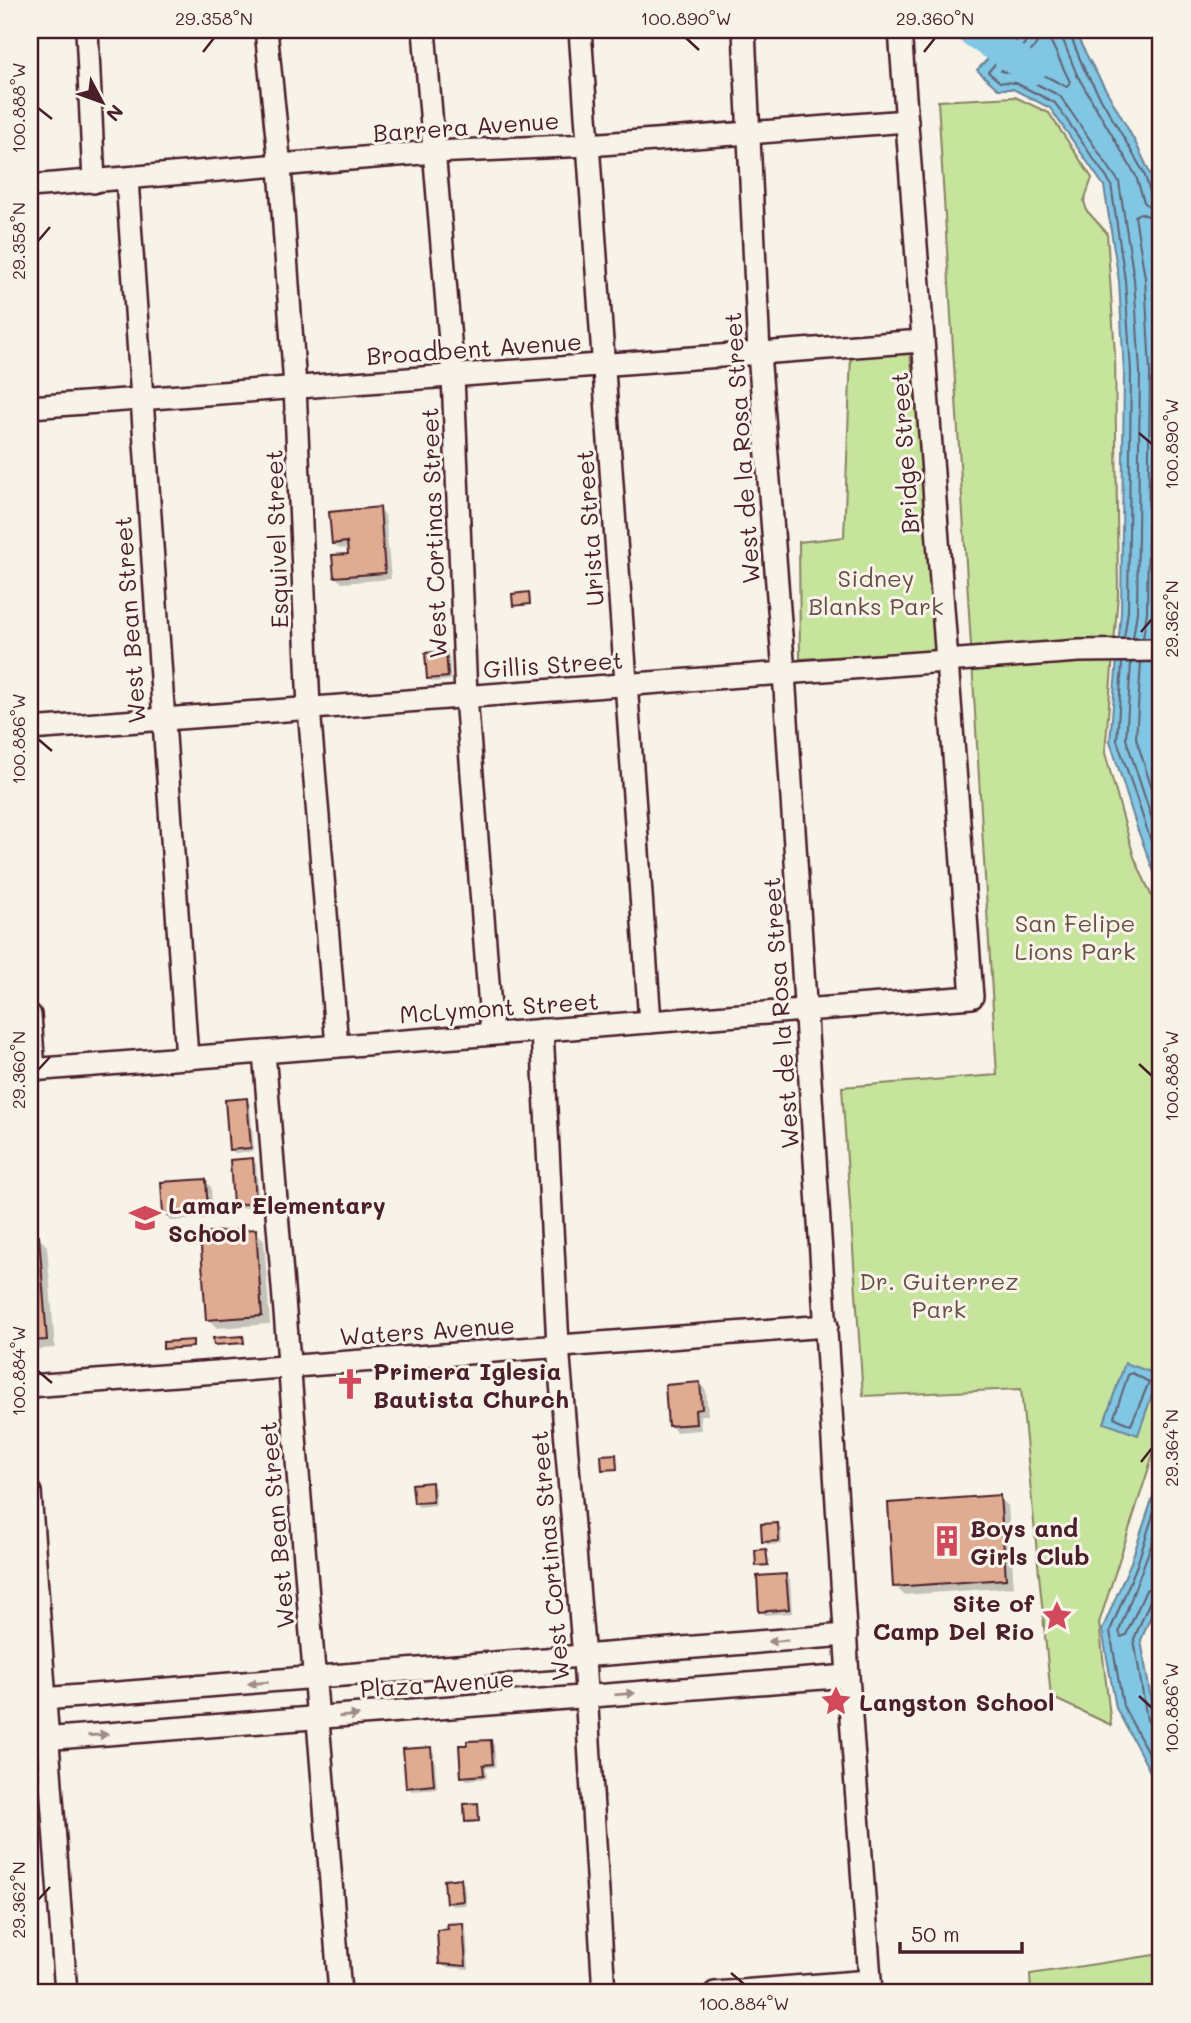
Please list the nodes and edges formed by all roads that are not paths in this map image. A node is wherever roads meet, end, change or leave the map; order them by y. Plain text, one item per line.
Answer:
1 (87, 30) edge
2 (265, 30) edge
3 (424, 30) edge
4 (580, 30) edge
5 (744, 30) edge
6 (900, 30) edge
7 (907, 121) junction
8 (750, 133) junction
9 (588, 145) junction
10 (434, 152) junction
11 (280, 167) junction
12 (127, 179) junction
13 (94, 181) junction
14 (30, 186) edge
15 (922, 341) junction
16 (759, 353) junction
17 (604, 365) junction
18 (453, 376) junction
19 (295, 387) junction
20 (140, 399) junction
21 (30, 407) edge
22 (1161, 650) edge
23 (946, 661) junction
24 (785, 673) junction
25 (626, 685) junction
26 (466, 696) junction
27 (309, 708) junction
28 (162, 719) junction
29 (30, 729) edge
30 (972, 997) joint
31 (806, 1010) junction
32 (30, 1015) edge
33 (650, 1022) junction
34 (542, 1031) junction
35 (492, 1034) junction
36 (337, 1046) junction
37 (264, 1052) junction
38 (187, 1058) junction
39 (32, 1070) edge
40 (827, 1326) junction
41 (558, 1346) junction
42 (290, 1366) junction
43 (30, 1386) edge
44 (30, 1492) edge
45 (846, 1635) junction
46 (584, 1658) junction
47 (848, 1676) junction
48 (315, 1679) junction
49 (587, 1698) junction
50 (37, 1699) edge
51 (318, 1718) junction
52 (39, 1739) edge
53 (871, 1987) edge
54 (66, 1993) edge
55 (340, 1993) edge
56 (604, 1993) edge
57 (715, 1993) edge

1 - 13 street
2 - 11 street, Esquivel Street
3 - 10 street, West Cortinas Street
4 - 9 street, Urista Street
5 - 8 street, West de la Rosa Street
6 - 7 street, Bridge Street
7 - 8 street, Barrera Avenue
7 - 15 street, Bridge Street
8 - 9 street, Barrera Avenue
8 - 16 street, West de la Rosa Street
9 - 10 street, Barrera Avenue
9 - 17 street, Urista Street
10 - 11 street, Barrera Avenue
10 - 18 street, West Cortinas Street
11 - 12 street, Barrera Avenue
11 - 19 street, Esquivel Street
12 - 13 street, Barrera Avenue
12 - 20 street, West Bean Street
13 - 14 street, Barrera Avenue
15 - 16 street, Broadbent Avenue
15 - 23 street, Bridge Street
16 - 17 street, Broadbent Avenue
16 - 24 street, West de la Rosa Street
17 - 18 street, Broadbent Avenue
17 - 25 street, Urista Street
18 - 19 street, Broadbent Avenue
18 - 26 street, West Cortinas Street
19 - 20 street, Broadbent Avenue
19 - 27 street, Esquivel Street
20 - 21 street, Broadbent Avenue
20 - 28 street, West Bean Street
22 - 23 street, Gillis Street
23 - 24 street, Gillis Street
23 - 30 street, Bridge Street
24 - 25 street, Gillis Street
24 - 31 street, West de la Rosa Street
25 - 26 street, Gillis Street
25 - 33 street, Urista Street
26 - 27 street, Gillis Street
26 - 35 street, West Cortinas Street
27 - 28 street, Gillis Street
27 - 36 street, Esquivel Street
28 - 29 street, Gillis Street
28 - 38 street, West Bean Street
30 - 31 street, McLymont Street
31 - 33 street, McLymont Street
31 - 40 street, West de la Rosa Street
32 - 39 street
33 - 34 street, McLymont Street
34 - 35 street, McLymont Street
34 - 41 street, West Cortinas Street
35 - 36 street, McLymont Street
36 - 37 street, McLymont Street
37 - 38 street, McLymont Street
37 - 42 street, West Bean Street
38 - 39 street, McLymont Street
40 - 41 street, Waters Avenue
40 - 45 street, West de la Rosa Street
41 - 42 street, Waters Avenue
41 - 46 street, West Cortinas Street
42 - 43 street, Waters Avenue
42 - 48 street, West Bean Street
44 - 50 street
45 -> 46 street, Plaza Avenue
45 - 47 street, West de la Rosa Street
46 - 48 street, Plaza Avenue
46 - 49 street, West Cortinas Street
49 -> 47 street, Plaza Avenue
47 - 53 street, West de la Rosa Street
48 -> 50 street, Plaza Avenue
48 - 51 street, West Bean Street
51 -> 49 street, Plaza Avenue
49 - 56 street, West Cortinas Street
50 - 52 street
52 -> 51 street, Plaza Avenue
51 - 55 street, West Bean Street
52 - 54 street
53 - 57 street

